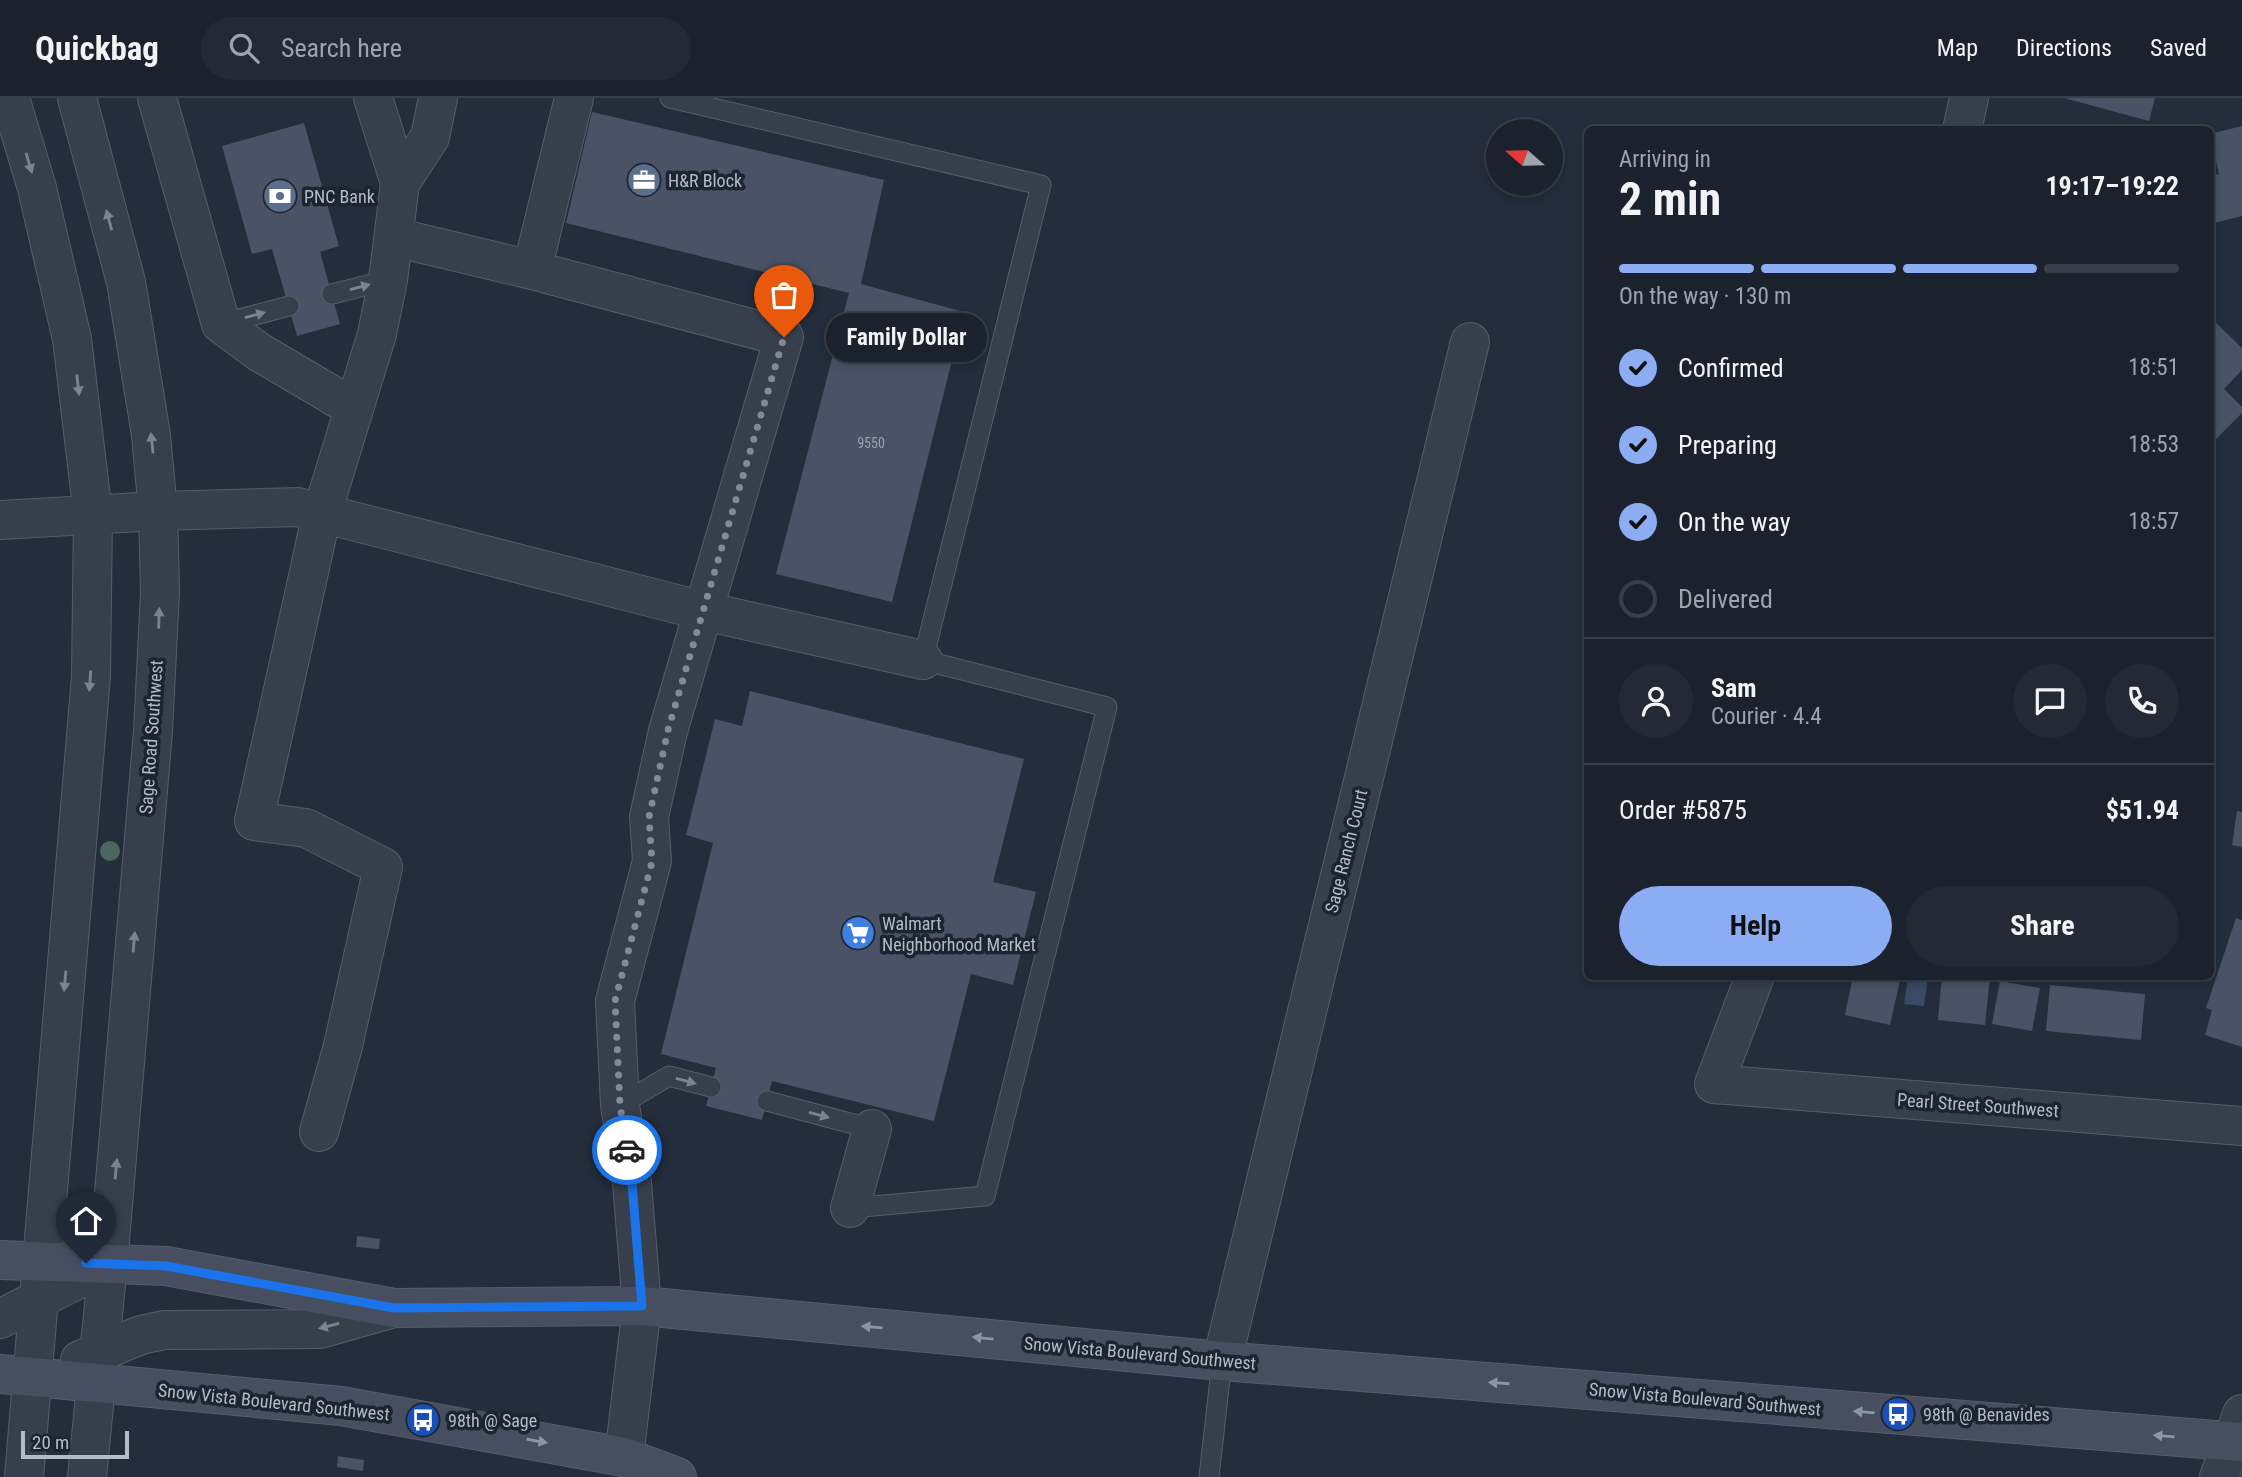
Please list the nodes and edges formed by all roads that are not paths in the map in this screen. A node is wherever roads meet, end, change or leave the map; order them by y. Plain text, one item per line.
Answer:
1 (10, 98) edge
2 (77, 98) edge
3 (158, 98) edge
4 (373, 98) edge
5 (438, 98) edge
6 (574, 98) edge
7 (670, 98) edge
8 (1969, 98) edge
9 (1963, 126) edge
10 (400, 183) junction
11 (394, 237) junction
12 (532, 270) junction
13 (388, 280) junction
14 (332, 295) dead end
15 (289, 306) dead end
16 (221, 324) junction
17 (1469, 342) dead end
18 (354, 408) junction
19 (158, 511) junction
20 (322, 513) junction
21 (93, 514) junction
22 (0, 520) edge
23 (704, 611) junction
24 (923, 660) junction
25 (1753, 980) edge
26 (710, 1087) dead end
27 (767, 1101) dead end
28 (620, 1105) junction
29 (2242, 1126) edge
30 (872, 1129) joint
31 (319, 1132) dead end
32 (850, 1208) joint
33 (0, 1260) edge
34 (41, 1261) junction
35 (108, 1264) junction
36 (38, 1300) junction
37 (642, 1306) junction
38 (394, 1308) junction
39 (0, 1319) edge
40 (1222, 1361) junction
41 (98, 1368) junction
42 (16, 1376) edge
43 (2239, 1432) edge
44 (624, 1467) edge
45 (24, 1477) edge
46 (87, 1477) edge
47 (677, 1477) edge
48 (1209, 1477) edge
49 (2219, 1477) edge

1 -> 21 street
19 -> 2 street, Sage Road Southwest
3 - 16 street
4 - 10 street
5 - 10 street
6 - 12 street
7 - 24 lane
8 - 9 street
10 - 11 street
11 - 12 street
11 - 13 street
12 - 23 street
14 -> 13 lane
13 - 18 street
16 -> 15 lane
16 - 18 street
17 - 40 street, Sage Ranch Court
18 - 20 street
19 - 20 street
19 - 21 street
35 -> 19 street, Sage Road Southwest
20 - 23 street
20 - 31 street
21 - 22 street
21 -> 34 street
23 - 24 street
23 - 28 street
24 - 32 lane
25 - 29 street, Pearl Street Southwest
28 -> 26 lane
27 -> 30 lane
28 - 37 street
30 - 32 street
33 - 34 main road, Snow Vista Boulevard Southwest
34 - 35 main road, Snow Vista Boulevard Southwest
34 - 36 street
35 - 36 street
35 - 38 main road, Snow Vista Boulevard Southwest
35 - 41 street, Sage Road Southwest
36 - 39 street
36 - 42 street
37 - 38 main road, Snow Vista Boulevard Southwest
40 -> 37 main road, Snow Vista Boulevard Southwest
37 - 44 street
38 -> 41 street
43 -> 40 main road, Snow Vista Boulevard Southwest
40 - 48 lane
41 - 42 main road, Snow Vista Boulevard Southwest
41 -> 44 main road, Snow Vista Boulevard Southwest
41 - 46 street, Sage Road Southwest
42 - 45 street
43 - 49 street
44 - 47 main road, Snow Vista Boulevard Southwest

